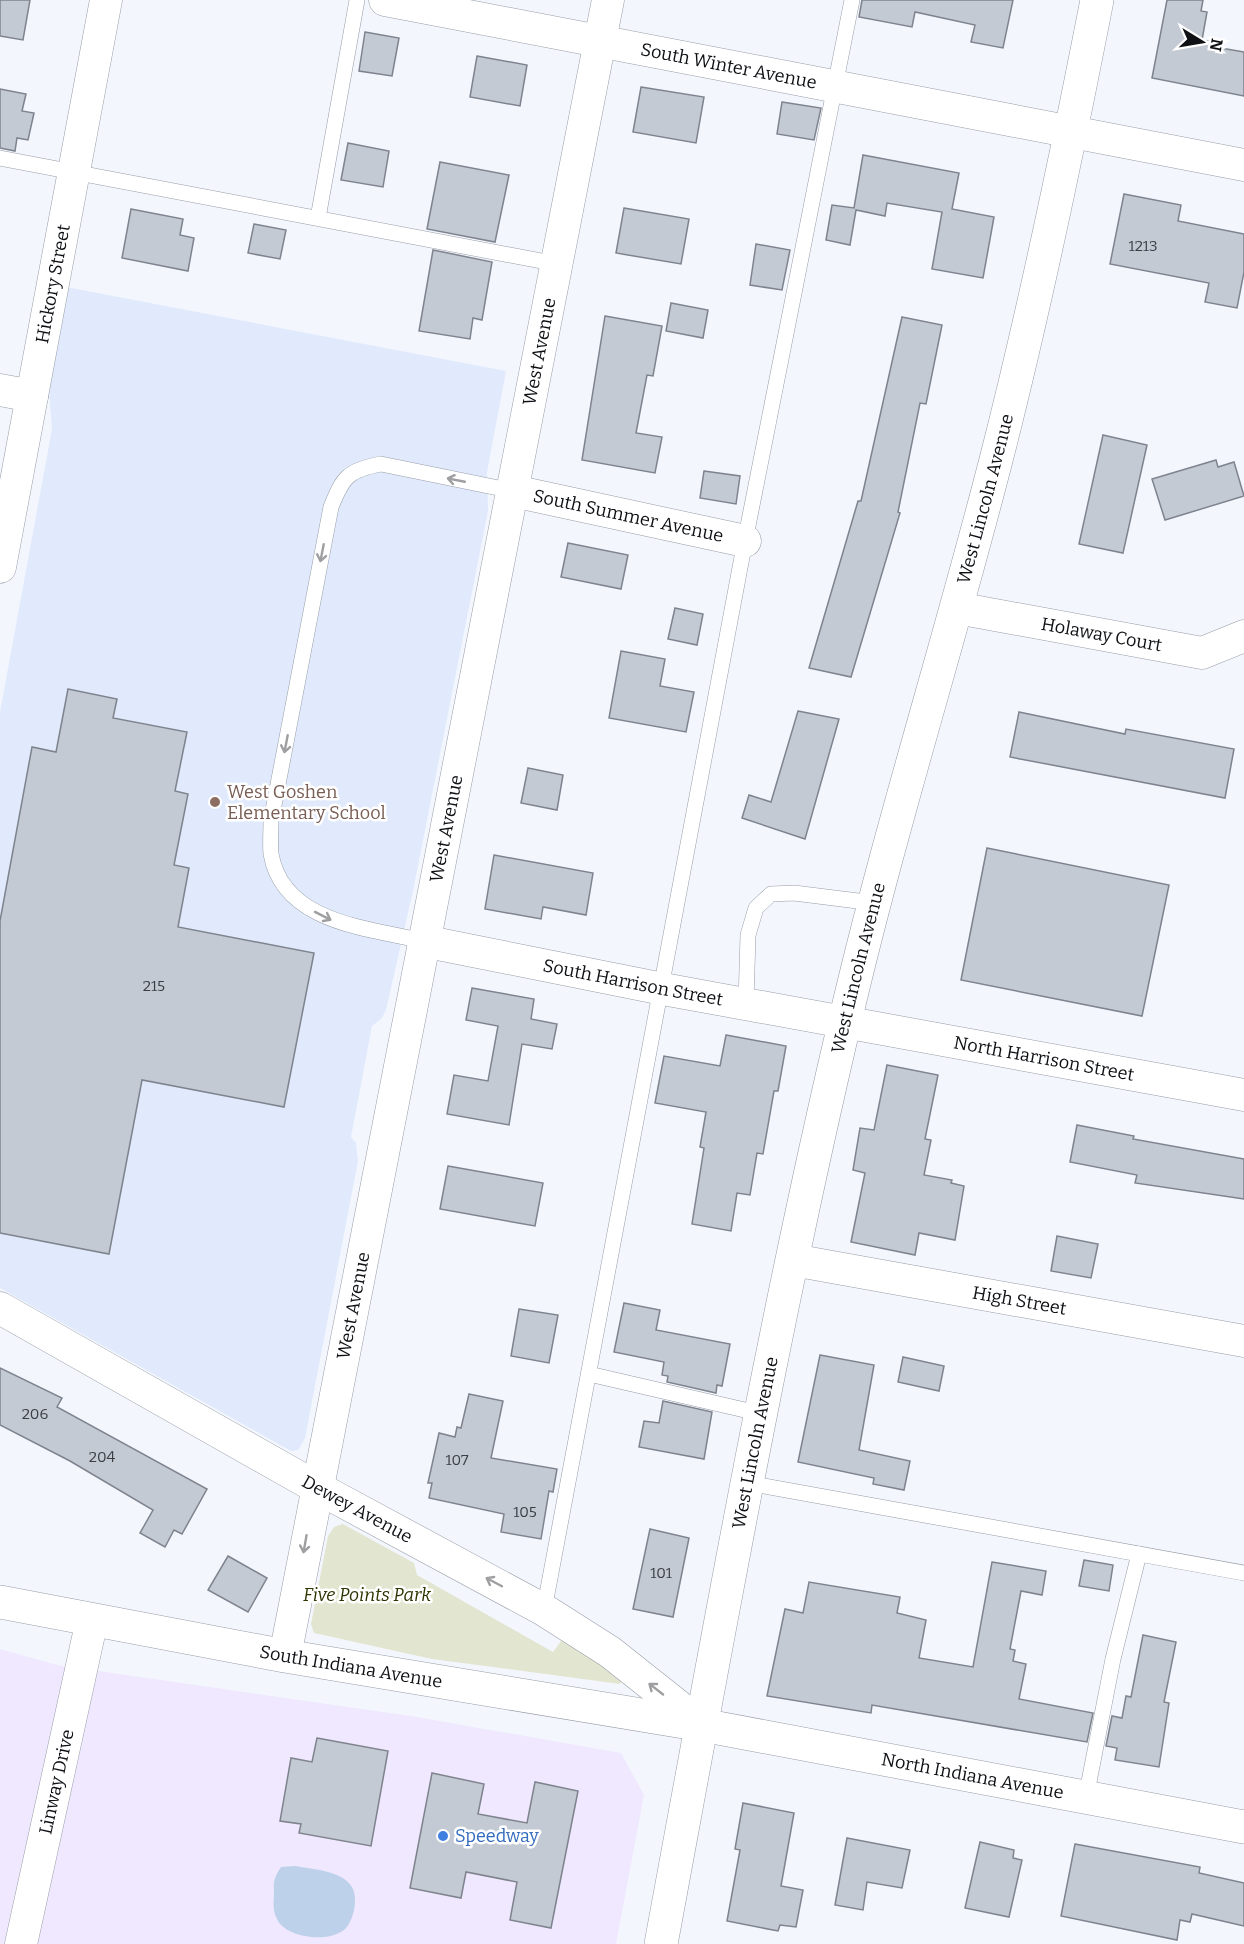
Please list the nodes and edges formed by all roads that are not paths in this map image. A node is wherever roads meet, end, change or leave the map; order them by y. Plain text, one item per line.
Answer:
1 (106, 0) edge
2 (357, 0) edge
3 (385, 0) edge
4 (608, 0) edge
5 (852, 0) edge
6 (1097, 0) edge
7 (599, 43) junction
8 (835, 87) junction
9 (1071, 131) junction
10 (0, 158) edge
11 (1244, 165) edge
12 (74, 172) junction
13 (318, 218) junction
14 (557, 264) junction
15 (0, 390) edge
16 (32, 396) junction
17 (513, 491) junction
18 (745, 541) junction
19 (0, 567) edge
20 (957, 608) junction
21 (1244, 636) edge
22 (874, 903) junction
23 (423, 941) junction
24 (663, 988) junction
25 (746, 1004) junction
26 (844, 1021) junction
27 (1244, 1095) edge
28 (793, 1260) junction
29 (0, 1308) edge
30 (1244, 1341) edge
31 (589, 1374) junction
32 (762, 1414) junction
33 (748, 1483) junction
34 (316, 1487) junction
35 (1139, 1554) junction
36 (1244, 1573) edge
37 (0, 1602) edge
38 (544, 1610) junction
39 (92, 1620) junction
40 (285, 1656) junction
41 (702, 1725) junction
42 (1086, 1797) junction
43 (1244, 1827) edge
44 (21, 1944) edge
45 (662, 1944) edge

1 - 12 street, Hickory Street
2 - 13 lane
3 - 7 street, South Winter Avenue
4 - 7 street, West Avenue
5 - 8 lane
6 - 9 street, West Lincoln Avenue
7 - 8 street, South Winter Avenue
7 - 14 street, West Avenue
8 - 9 street, South Winter Avenue
8 - 18 lane
9 - 11 street, South Winter Avenue
9 - 20 street, West Lincoln Avenue
10 - 12 lane
12 - 13 lane
12 - 16 street, Hickory Street
13 - 14 lane
14 - 17 street, West Avenue
15 - 16 street
16 - 19 street, Hickory Street
17 - 18 street, South Summer Avenue
17 - 23 street, West Avenue
17 -> 23 lane
18 - 24 lane
20 - 21 street, Holaway Court
20 - 22 street, West Lincoln Avenue
22 - 25 lane
22 - 26 street, West Lincoln Avenue
23 - 24 street, South Harrison Street
23 - 34 street, West Avenue
24 - 25 street, South Harrison Street
24 - 31 lane
25 - 26 street, South Harrison Street
26 - 27 street, North Harrison Street
26 - 28 street, West Lincoln Avenue
28 - 30 street, High Street
28 - 32 street, West Lincoln Avenue
29 - 34 street, Dewey Avenue
31 - 32 lane
31 - 38 lane
32 - 33 street, West Lincoln Avenue
33 - 35 lane
33 - 41 street, West Lincoln Avenue
38 -> 34 street, Dewey Avenue
34 -> 40 street, West Avenue
35 - 36 lane
35 - 42 lane
37 - 39 street, South Indiana Avenue
41 -> 38 street, Dewey Avenue
39 - 40 street, South Indiana Avenue
39 - 44 street, Linway Drive
40 - 41 street, South Indiana Avenue
41 - 42 street, North Indiana Avenue
41 - 45 street, West Lincoln Avenue
42 - 43 street, North Indiana Avenue

